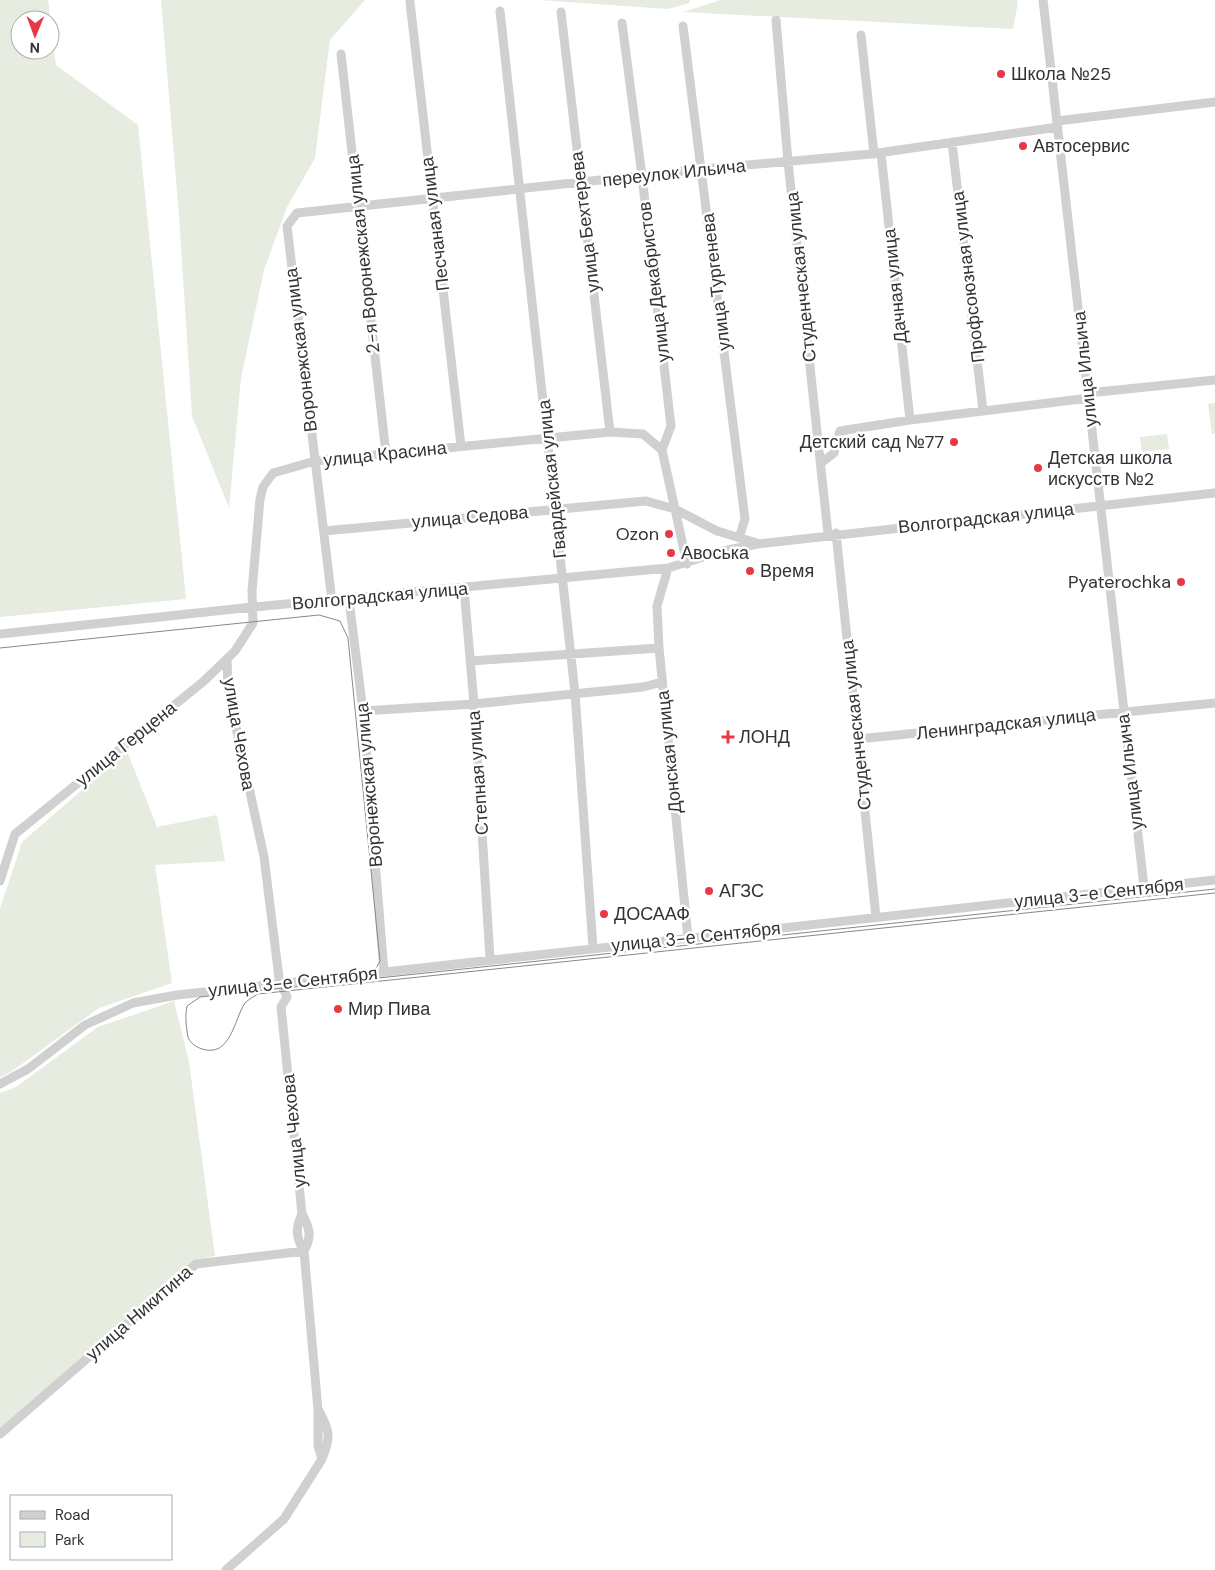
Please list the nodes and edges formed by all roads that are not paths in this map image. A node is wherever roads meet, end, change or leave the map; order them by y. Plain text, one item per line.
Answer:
1 (1043, 0) edge
2 (410, 2) dead end
3 (500, 11) dead end
4 (561, 12) dead end
5 (776, 20) dead end
6 (622, 23) dead end
7 (683, 26) dead end
8 (861, 35) dead end
9 (341, 54) dead end
10 (1215, 102) edge
11 (1058, 124) junction
12 (952, 142) junction
13 (878, 153) junction
14 (788, 162) junction
15 (702, 169) junction
16 (642, 176) junction
17 (580, 182) junction
18 (520, 189) junction
19 (432, 198) junction
20 (357, 206) junction
21 (290, 218) joint
22 (1215, 380) edge
23 (1088, 395) junction
24 (983, 411) junction
25 (910, 420) junction
26 (610, 432) junction
27 (548, 437) junction
28 (461, 446) junction
29 (662, 450) junction
30 (386, 454) junction
31 (315, 461) junction
32 (821, 463) junction
33 (1215, 493) edge
34 (1100, 506) junction
35 (555, 509) junction
36 (674, 509) junction
37 (324, 531) junction
38 (832, 534) junction
39 (739, 538) junction
40 (758, 544) junction
41 (688, 564) junction
42 (668, 568) junction
43 (562, 579) junction
44 (464, 588) junction
45 (349, 600) junction
46 (332, 601) junction
47 (253, 607) junction
48 (0, 634) edge
49 (659, 648) junction
50 (571, 654) junction
51 (228, 659) junction
52 (470, 662) junction
53 (662, 682) junction
54 (575, 693) junction
55 (1215, 703) edge
56 (474, 704) junction
57 (364, 711) junction
58 (1122, 713) junction
59 (858, 739) junction
60 (1215, 880) edge
61 (0, 881) edge
62 (1144, 887) junction
63 (876, 917) junction
64 (688, 938) junction
65 (593, 948) junction
66 (490, 959) junction
67 (384, 972) junction
68 (282, 984) junction
69 (0, 1084) edge
70 (304, 1251) junction
71 (0, 1434) edge
72 (226, 1570) edge

1 - 11 street, улица Ильича
2 - 19 street, Песчаная улица
3 - 18 street, Гвардейская улица
4 - 17 street, улица Бехтерева
5 - 14 street, Студенческая улица
6 - 16 street, улица Декабристов
7 - 15 street, улица Тургенева
8 - 13 street, Дачная улица
9 - 20 street, 2-я Воронежская улица
10 - 11 street, переулок Ильича
11 - 12 street, переулок Ильича
11 - 23 street, улица Ильича
12 - 13 street, переулок Ильича
12 - 24 street, Профсоюзная улица
13 - 14 street, переулок Ильича
13 - 25 street, Дачная улица
14 - 15 street, переулок Ильича
14 - 32 street, Студенческая улица
15 - 16 street, переулок Ильича
15 - 39 street, улица Тургенева
16 - 17 street, переулок Ильича
16 - 29 street, улица Декабристов
17 - 18 street, переулок Ильича
17 - 26 street, улица Бехтерева
18 - 19 street, переулок Ильича
18 - 27 street, Гвардейская улица
19 - 20 street, переулок Ильича
19 - 28 street, Песчаная улица
20 - 21 street, переулок Ильича
20 - 30 street, 2-я Воронежская улица
21 - 31 street, Воронежская улица
22 - 23 street
23 - 24 street
23 - 34 street, улица Ильича
24 - 25 street
25 - 32 street
26 - 27 street, улица Красина
26 - 29 street, улица Красина
27 - 28 street, улица Красина
27 - 35 street, Гвардейская улица
28 - 30 street, улица Красина
29 - 36 street
30 - 31 street, улица Красина
31 - 37 street, Воронежская улица
31 - 47 street, улица Красина
32 - 38 street, Студенческая улица
33 - 34 street, Волгоградская улица
34 - 38 street, Волгоградская улица
34 - 58 street, улица Ильича
35 - 36 street, улица Седова
35 - 37 street, улица Седова
35 - 43 street, Гвардейская улица
36 - 39 street, Волгоградская улица
36 - 41 street
37 - 46 street, Воронежская улица
38 - 40 street, Волгоградская улица
38 - 59 street, Студенческая улица
39 - 40 street, Волгоградская улица
40 - 41 street, Волгоградская улица
41 - 42 street, Волгоградская улица
42 - 43 street, Волгоградская улица
42 - 49 street, Донская улица
43 - 44 street, Волгоградская улица
43 - 50 street, Гвардейская улица
44 - 45 street, Волгоградская улица
44 - 52 street, Степная улица
45 - 46 street, Волгоградская улица
45 - 57 street, Воронежская улица
46 - 47 street, Волгоградская улица
47 - 48 street, Волгоградская улица
47 - 51 street, улица Герцена
49 - 50 street
49 - 53 street, Донская улица
50 - 52 street
50 - 54 street, Гвардейская улица
51 - 61 street, улица Герцена
51 - 68 street, улица Чехова
52 - 56 street, Степная улица
53 - 54 street
53 - 64 street, Донская улица
54 - 56 street
54 - 65 street, Гвардейская улица
55 - 58 street, Ленинградская улица
56 - 57 street
56 - 66 street, Степная улица
57 - 67 street, Воронежская улица
58 - 59 street, Ленинградская улица
58 - 62 street, улица Ильича
59 - 63 street, Студенческая улица
60 - 62 street, улица 3-е Сентября
62 - 63 street, улица 3-е Сентября
63 - 64 street, улица 3-е Сентября
64 - 65 street, улица 3-е Сентября
65 - 66 street, улица 3-е Сентября
66 - 67 street, улица 3-е Сентября
67 - 68 street, улица 3-е Сентября
68 - 69 street, улица 3-е Сентября
68 - 70 street, улица Чехова
70 - 71 street, улица Никитина
70 - 72 street, улица Чехова

